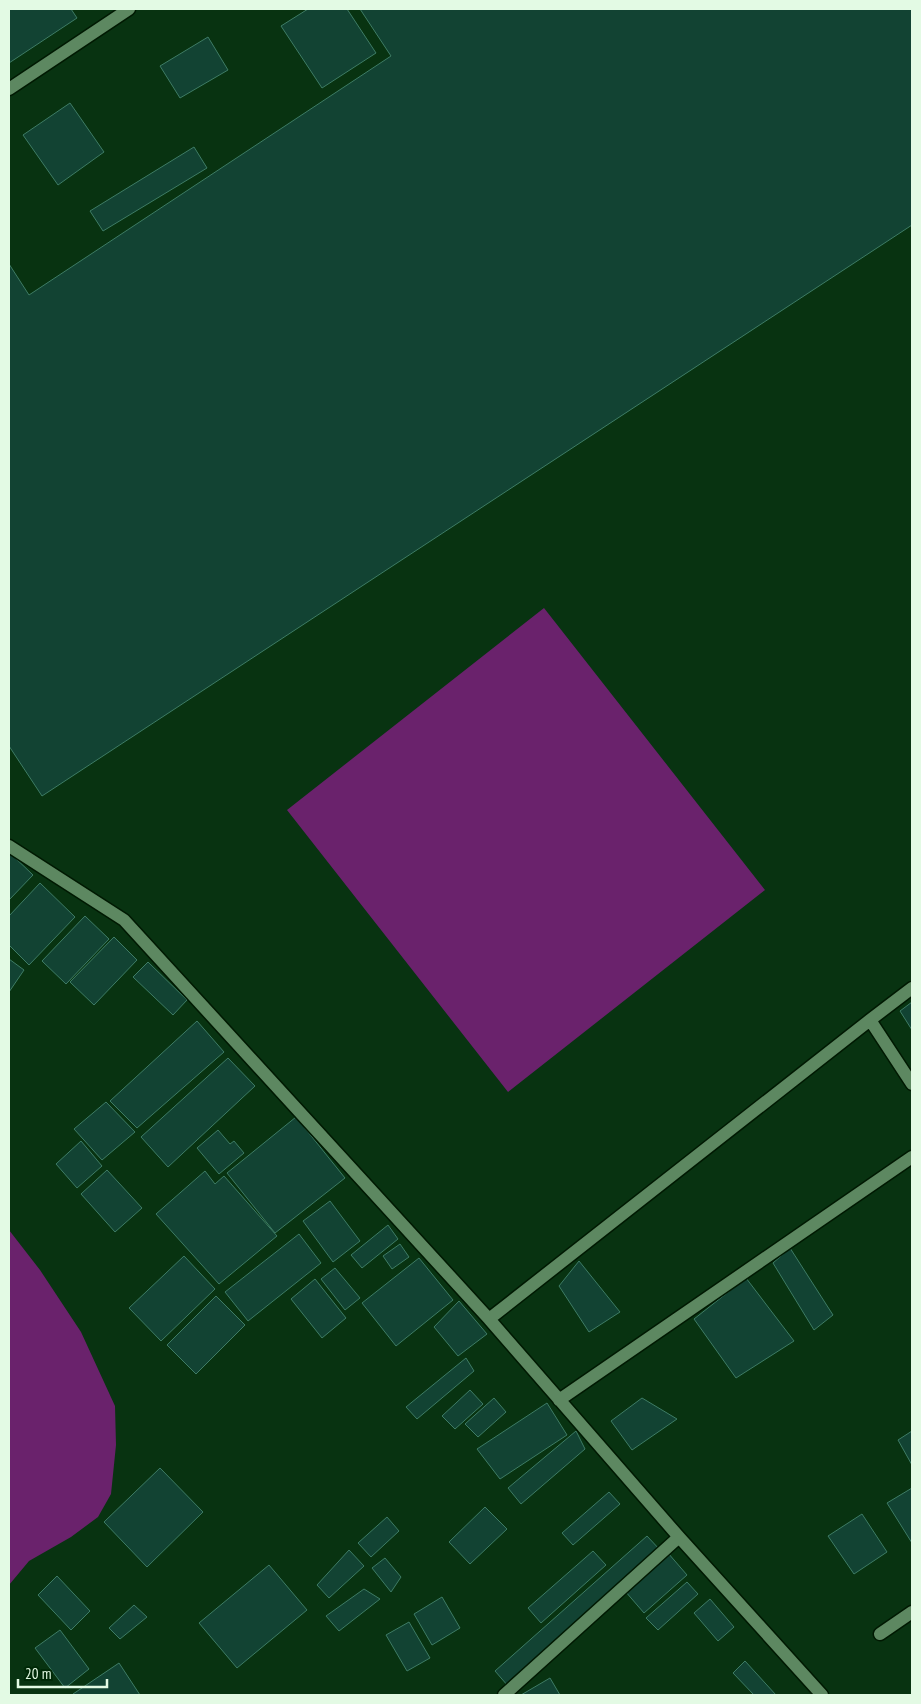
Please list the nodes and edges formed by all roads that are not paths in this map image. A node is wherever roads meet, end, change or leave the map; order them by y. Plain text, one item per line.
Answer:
1 (129, 9) edge
2 (9, 90) edge
3 (9, 846) edge
4 (912, 988) edge
5 (870, 1020) junction
6 (912, 1084) edge
7 (912, 1157) edge
8 (489, 1319) junction
9 (559, 1400) junction
10 (679, 1537) junction
11 (912, 1612) edge
12 (880, 1634) dead end
13 (504, 1695) edge
14 (822, 1695) edge

1 - 2 street
3 - 8 street
4 - 5 street
5 - 6 street
5 - 8 street
7 - 9 street
8 - 9 street
9 - 10 street
10 - 13 street
10 - 14 street
11 - 12 street

